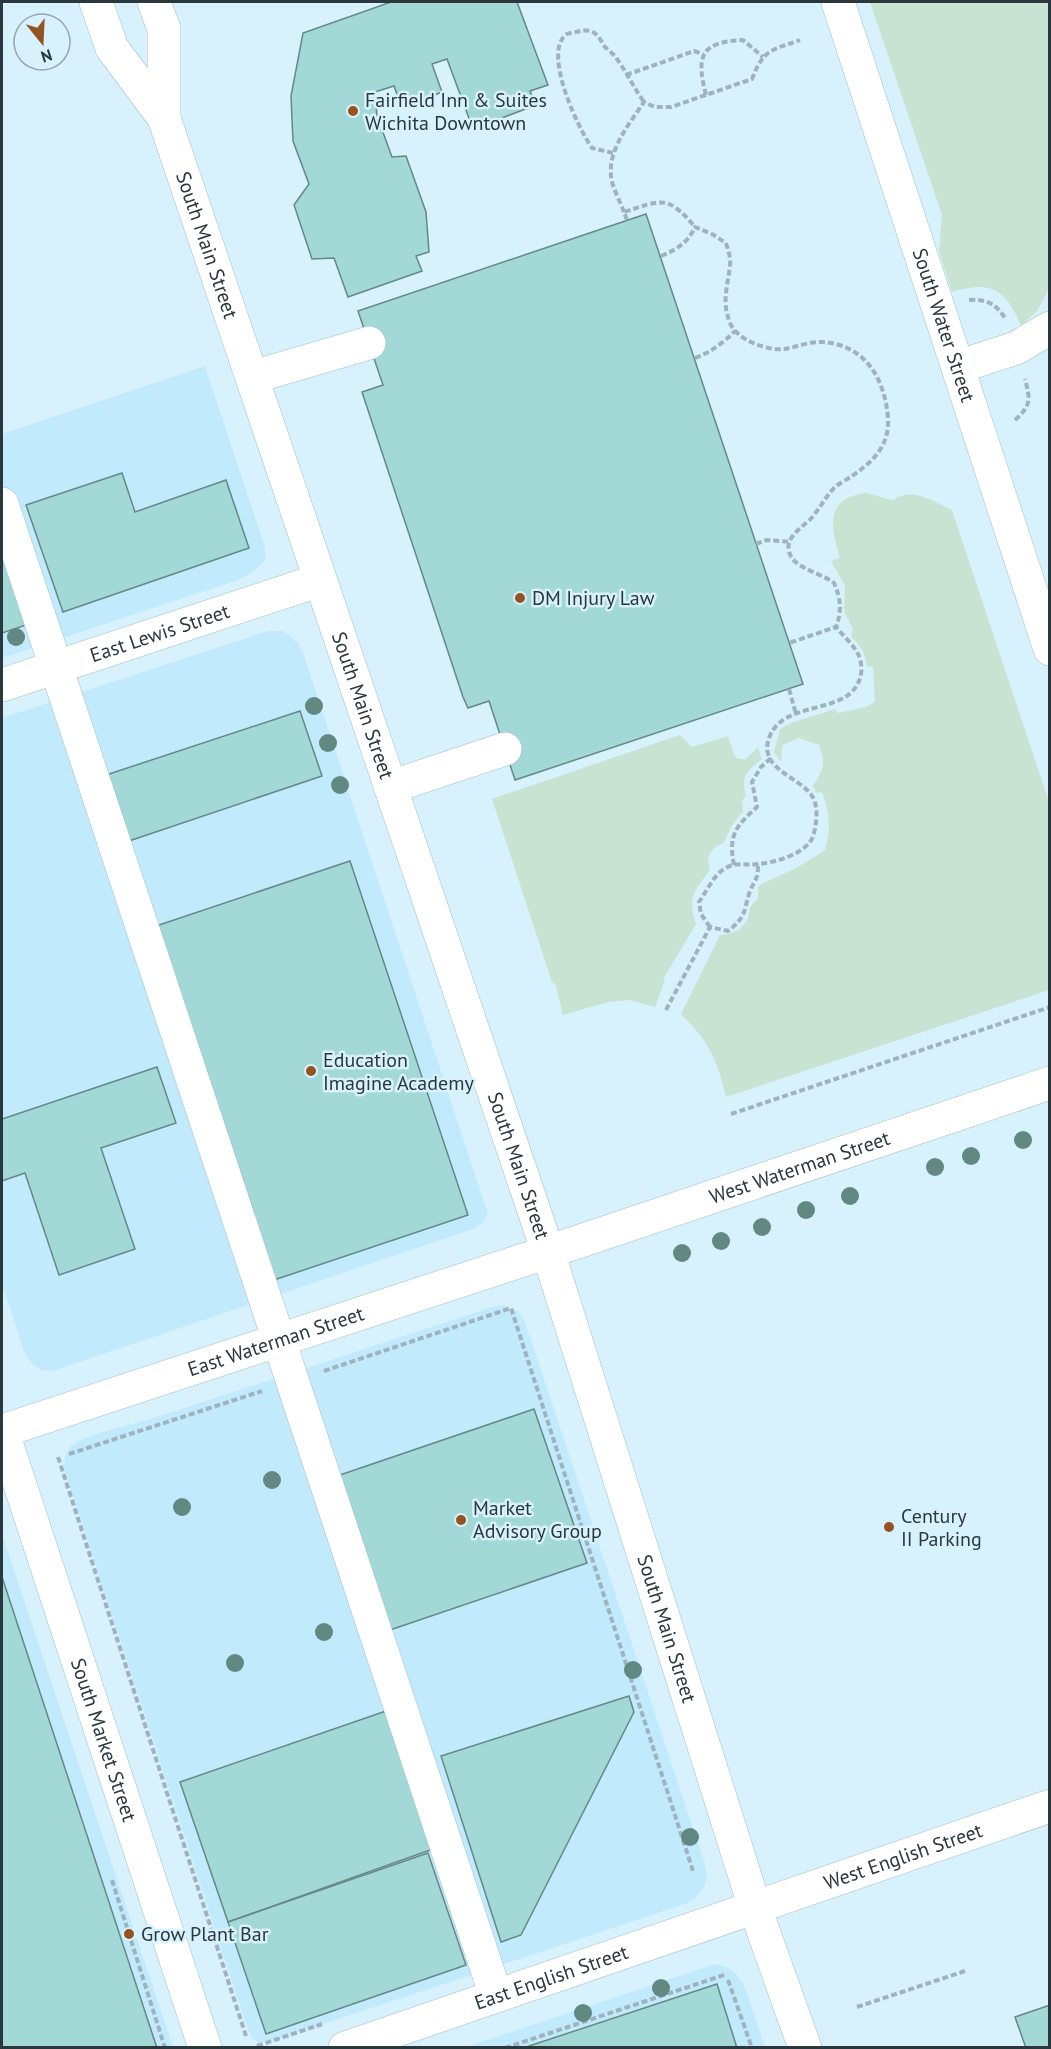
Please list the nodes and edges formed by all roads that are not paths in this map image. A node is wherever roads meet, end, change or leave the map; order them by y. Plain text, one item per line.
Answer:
1 (96, 2) edge
2 (181, 2) edge
3 (838, 2) edge
4 (159, 15) edge
5 (164, 118) junction
6 (1050, 328) edge
7 (369, 343) dead end
8 (1016, 348) junction
9 (1050, 355) edge
10 (958, 367) junction
11 (253, 377) junction
12 (2, 504) edge
13 (320, 580) junction
14 (1050, 649) edge
15 (56, 667) junction
16 (2, 685) edge
17 (505, 749) dead end
18 (390, 787) junction
19 (1050, 1083) edge
20 (548, 1252) junction
21 (279, 1340) junction
22 (2, 1430) edge
23 (1050, 1806) edge
24 (756, 1908) junction
25 (496, 1996) junction
26 (206, 2048) edge
27 (345, 2048) edge
28 (805, 2048) edge

1 - 5 street, South Main Street
2 - 4 street
3 - 10 street, South Water Street
4 - 5 street, South Main Street
5 - 11 street, South Main Street
6 - 8 street
7 - 11 street
8 - 9 street
8 - 10 street
10 - 14 street, South Water Street
11 - 13 street, South Main Street
12 - 15 street
13 - 15 street, East Lewis Street
13 - 18 street, South Main Street
15 - 16 street, East Lewis Street
15 - 21 street
17 - 18 street
18 - 20 street, South Main Street
19 - 20 street, West Waterman Street
20 - 21 street, East Waterman Street
20 - 24 street, South Main Street
21 - 22 street, East Waterman Street
21 - 25 street
22 - 26 street, South Market Street
23 - 24 street, West English Street
24 - 25 street, East English Street
24 - 28 street, South Main Street
25 - 27 street, East English Street

